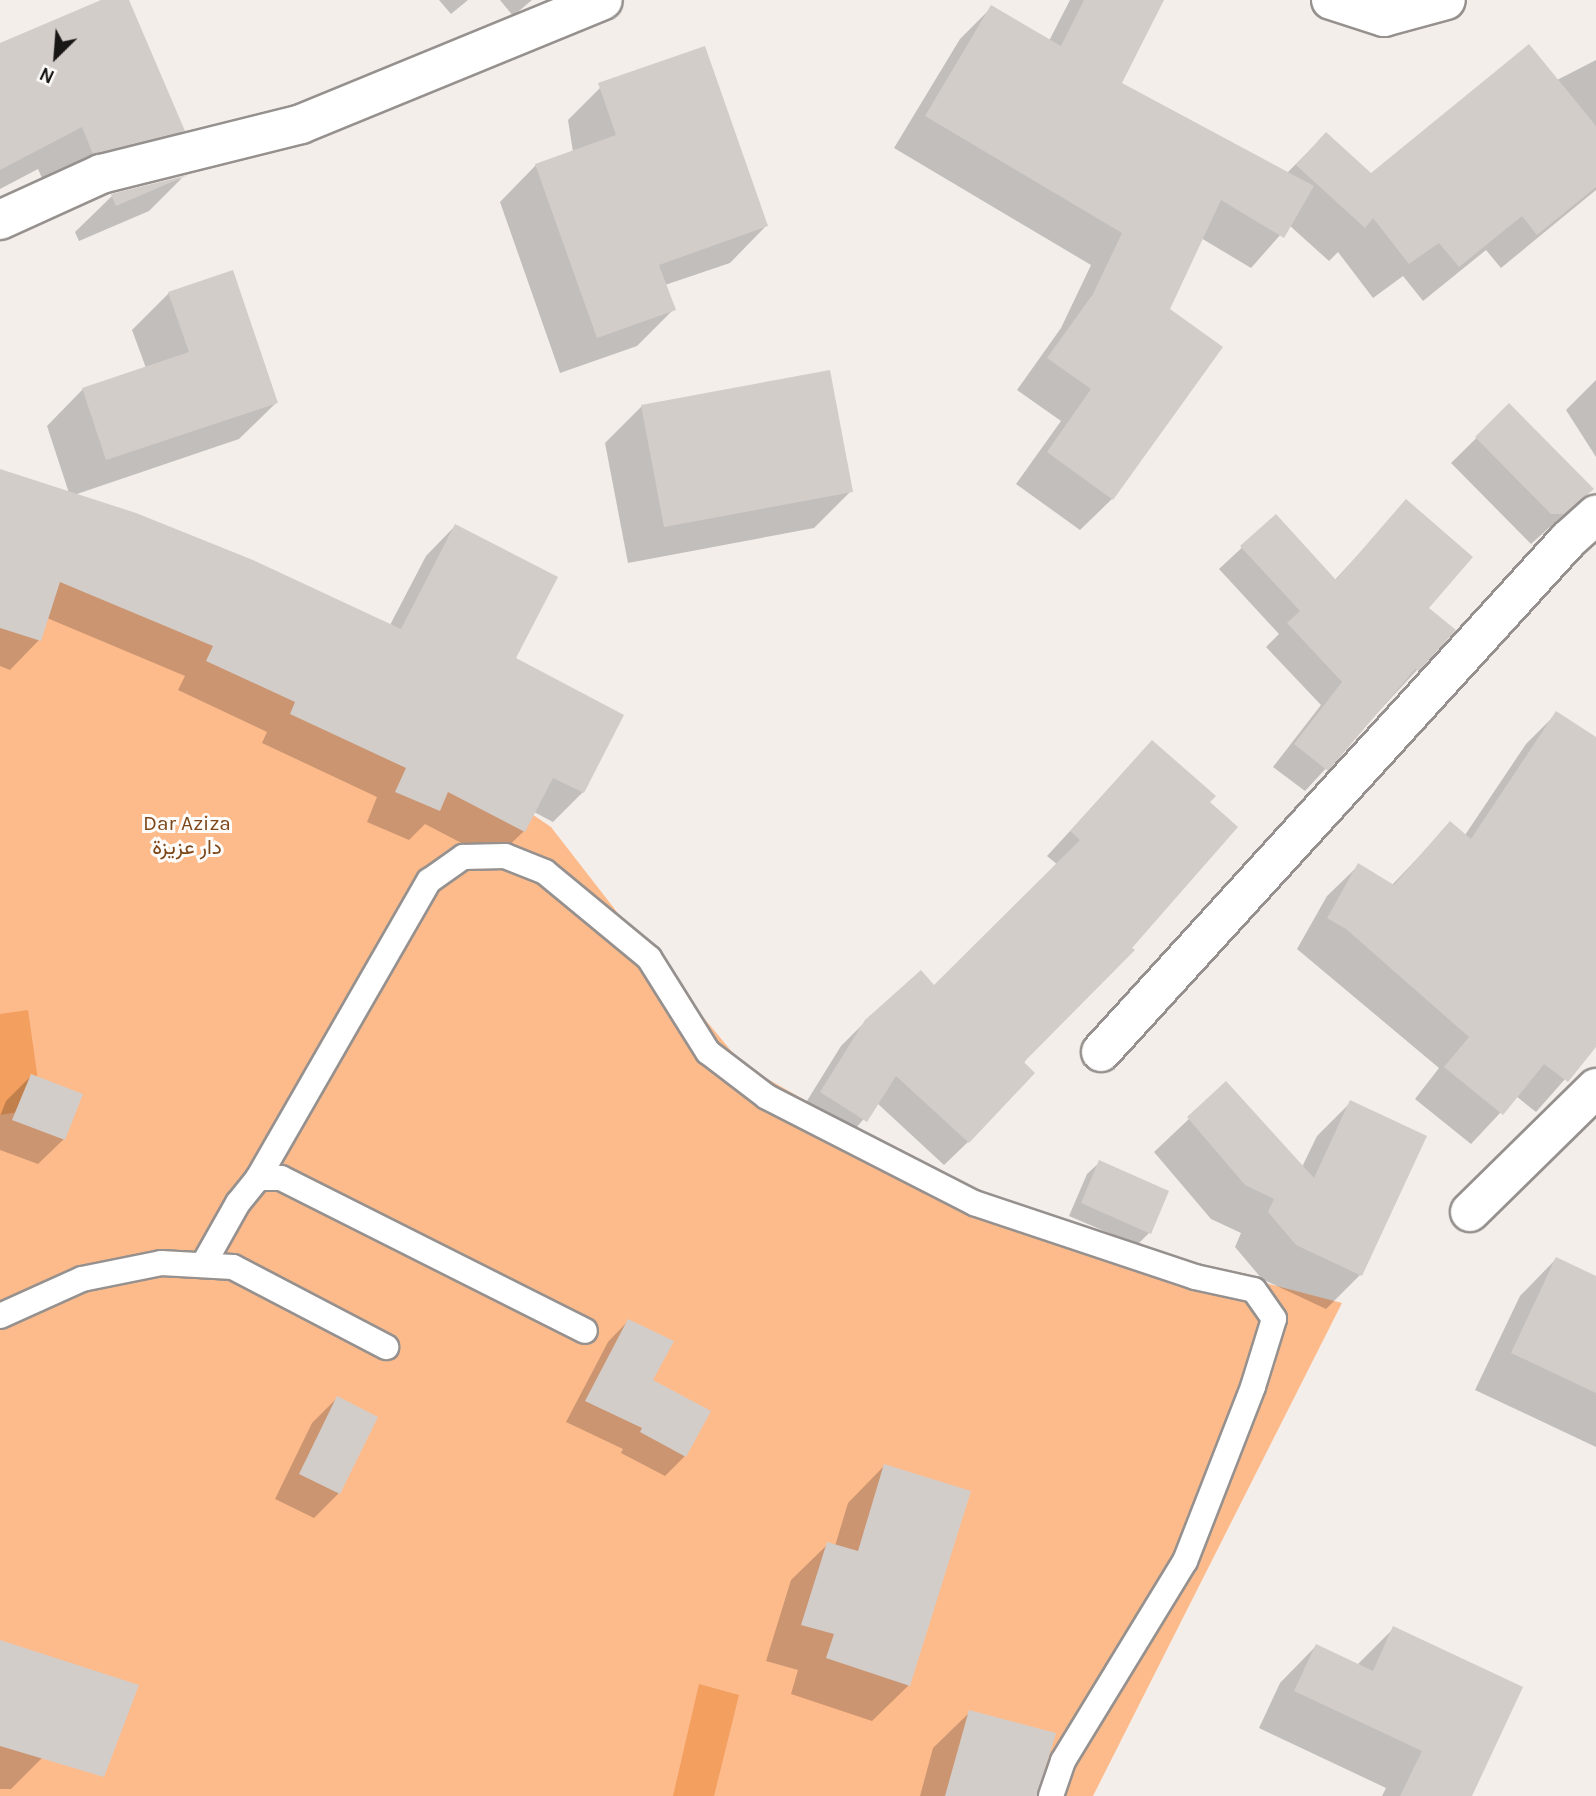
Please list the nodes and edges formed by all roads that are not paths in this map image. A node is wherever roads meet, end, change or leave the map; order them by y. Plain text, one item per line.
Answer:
1 (603, 0) edge
2 (1331, 0) edge
3 (1446, 0) edge
4 (0, 220) edge
5 (1596, 515) edge
6 (1101, 1052) dead end
7 (1596, 1088) edge
8 (258, 1178) junction
9 (1470, 1212) dead end
10 (203, 1265) junction
11 (0, 1316) edge
12 (585, 1331) dead end
13 (386, 1348) dead end
14 (1051, 1796) edge

1 - 4 street
2 - 3 street
5 - 6 street
7 - 9 street
8 - 10 lane
8 - 12 lane
8 - 14 lane
10 - 11 lane
10 - 13 lane

